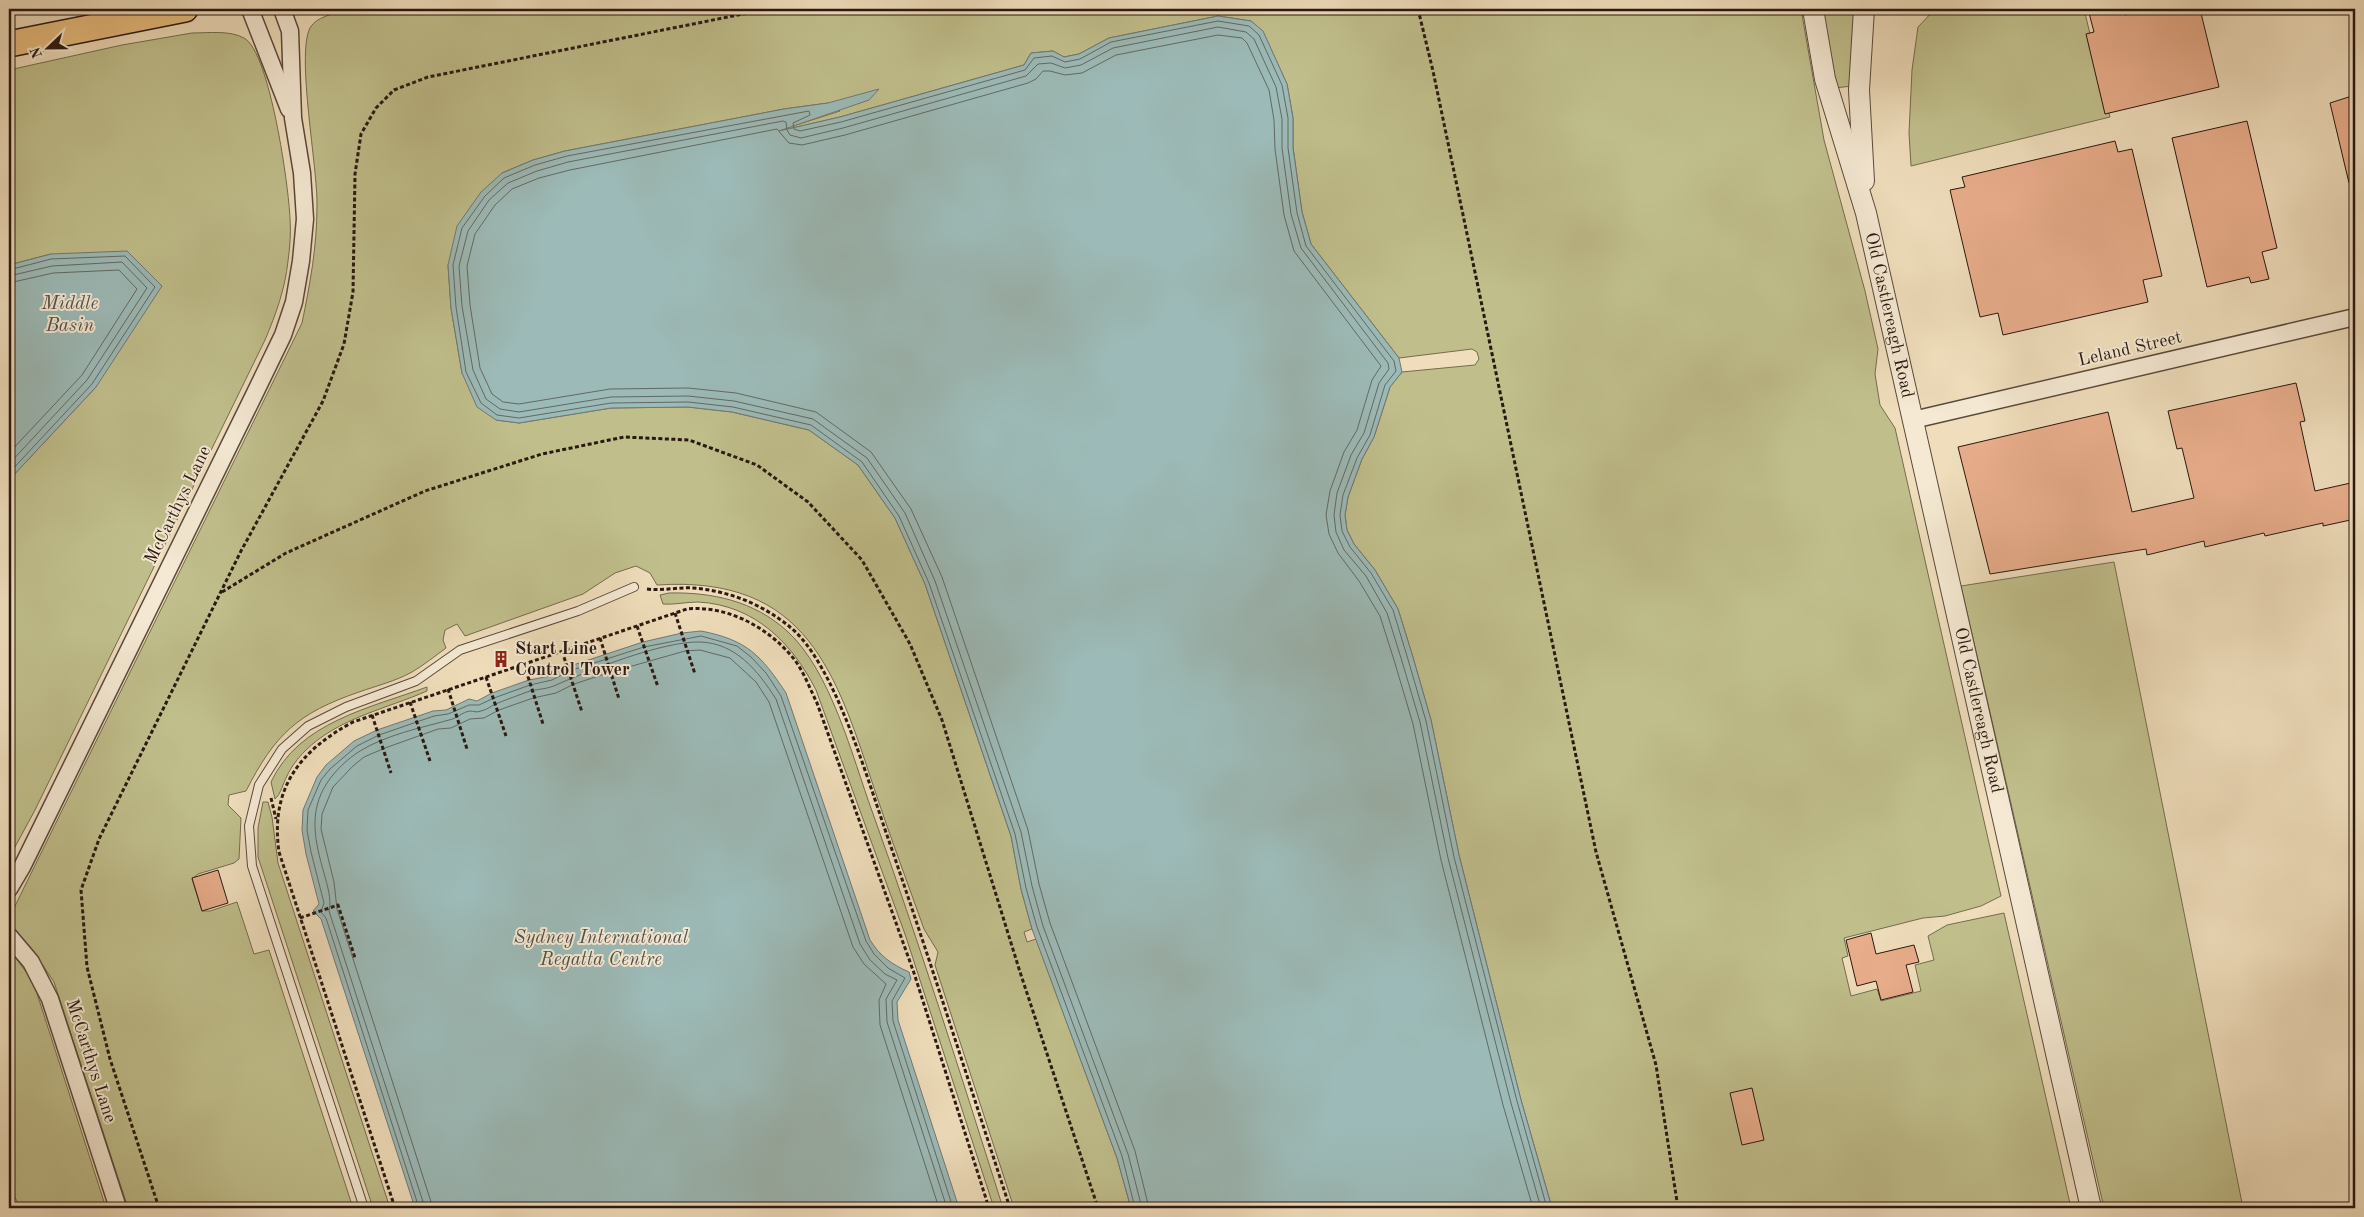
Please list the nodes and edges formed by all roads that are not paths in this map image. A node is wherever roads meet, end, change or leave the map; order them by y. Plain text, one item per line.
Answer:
1 (185, 9) edge
2 (250, 9) edge
3 (282, 9) edge
4 (1813, 9) edge
5 (1864, 9) edge
6 (9, 44) edge
7 (293, 118) junction
8 (1866, 212) junction
9 (2355, 317) edge
10 (1913, 420) junction
11 (634, 587) road end
12 (9, 890) edge
13 (9, 936) edge
14 (118, 1208) edge
15 (364, 1208) edge
16 (2091, 1208) edge

1 - 6 main road
2 - 7 street, McCarthys Lane
3 - 7 street, McCarthys Lane
4 - 8 street, Old Castlereagh Road
5 - 8 street, Old Castlereagh Road
7 - 12 street, McCarthys Lane
8 - 10 street, Old Castlereagh Road
9 - 10 street, Leland Street
10 - 16 street, Old Castlereagh Road
11 - 15 lane
13 - 14 street, McCarthys Lane

